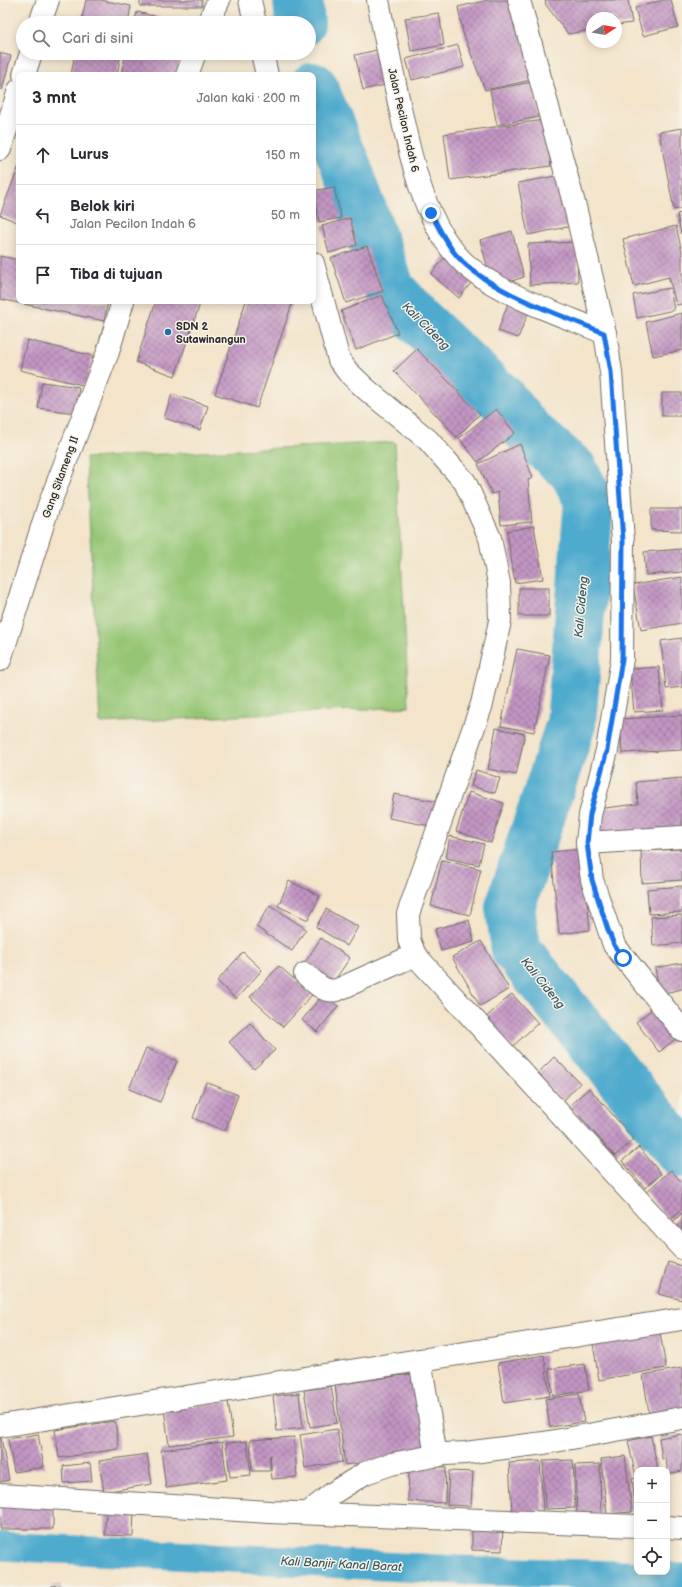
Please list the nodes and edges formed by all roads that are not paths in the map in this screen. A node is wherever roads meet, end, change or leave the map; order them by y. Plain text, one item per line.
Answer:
1 (48, 0) edge
2 (219, 0) edge
3 (250, 0) edge
4 (378, 0) edge
5 (519, 0) edge
6 (42, 16) edge
7 (211, 16) edge
8 (253, 16) edge
9 (29, 60) edge
10 (192, 60) edge
11 (264, 60) edge
12 (25, 72) edge
13 (188, 72) edge
14 (266, 72) edge
15 (16, 99) edge
16 (0, 149) edge
17 (316, 274) edge
18 (122, 304) edge
19 (604, 333) junction
20 (0, 657) edge
21 (682, 837) edge
22 (587, 843) junction
23 (414, 955) junction
24 (305, 974) dead end
25 (682, 1030) edge
26 (682, 1248) edge
27 (682, 1319) edge
28 (420, 1360) junction
29 (682, 1418) edge
30 (0, 1426) edge
31 (436, 1456) junction
32 (0, 1495) edge
33 (308, 1514) junction
34 (634, 1526) edge
35 (670, 1527) edge
36 (682, 1528) edge

1 - 6 street
2 - 7 street
3 - 8 street
4 - 19 street, Jalan Pecilon Indah 6
5 - 19 street
9 - 12 street
10 - 13 street
11 - 14 street
15 - 16 street
17 - 23 street
18 - 20 street, Gang Sitameng II
19 - 22 street
21 - 22 street
22 - 25 street
23 - 24 street
23 - 26 street
27 - 28 street
28 - 30 street
28 - 31 street
29 - 31 street
31 - 33 street
32 - 33 street
33 - 34 street
35 - 36 street

